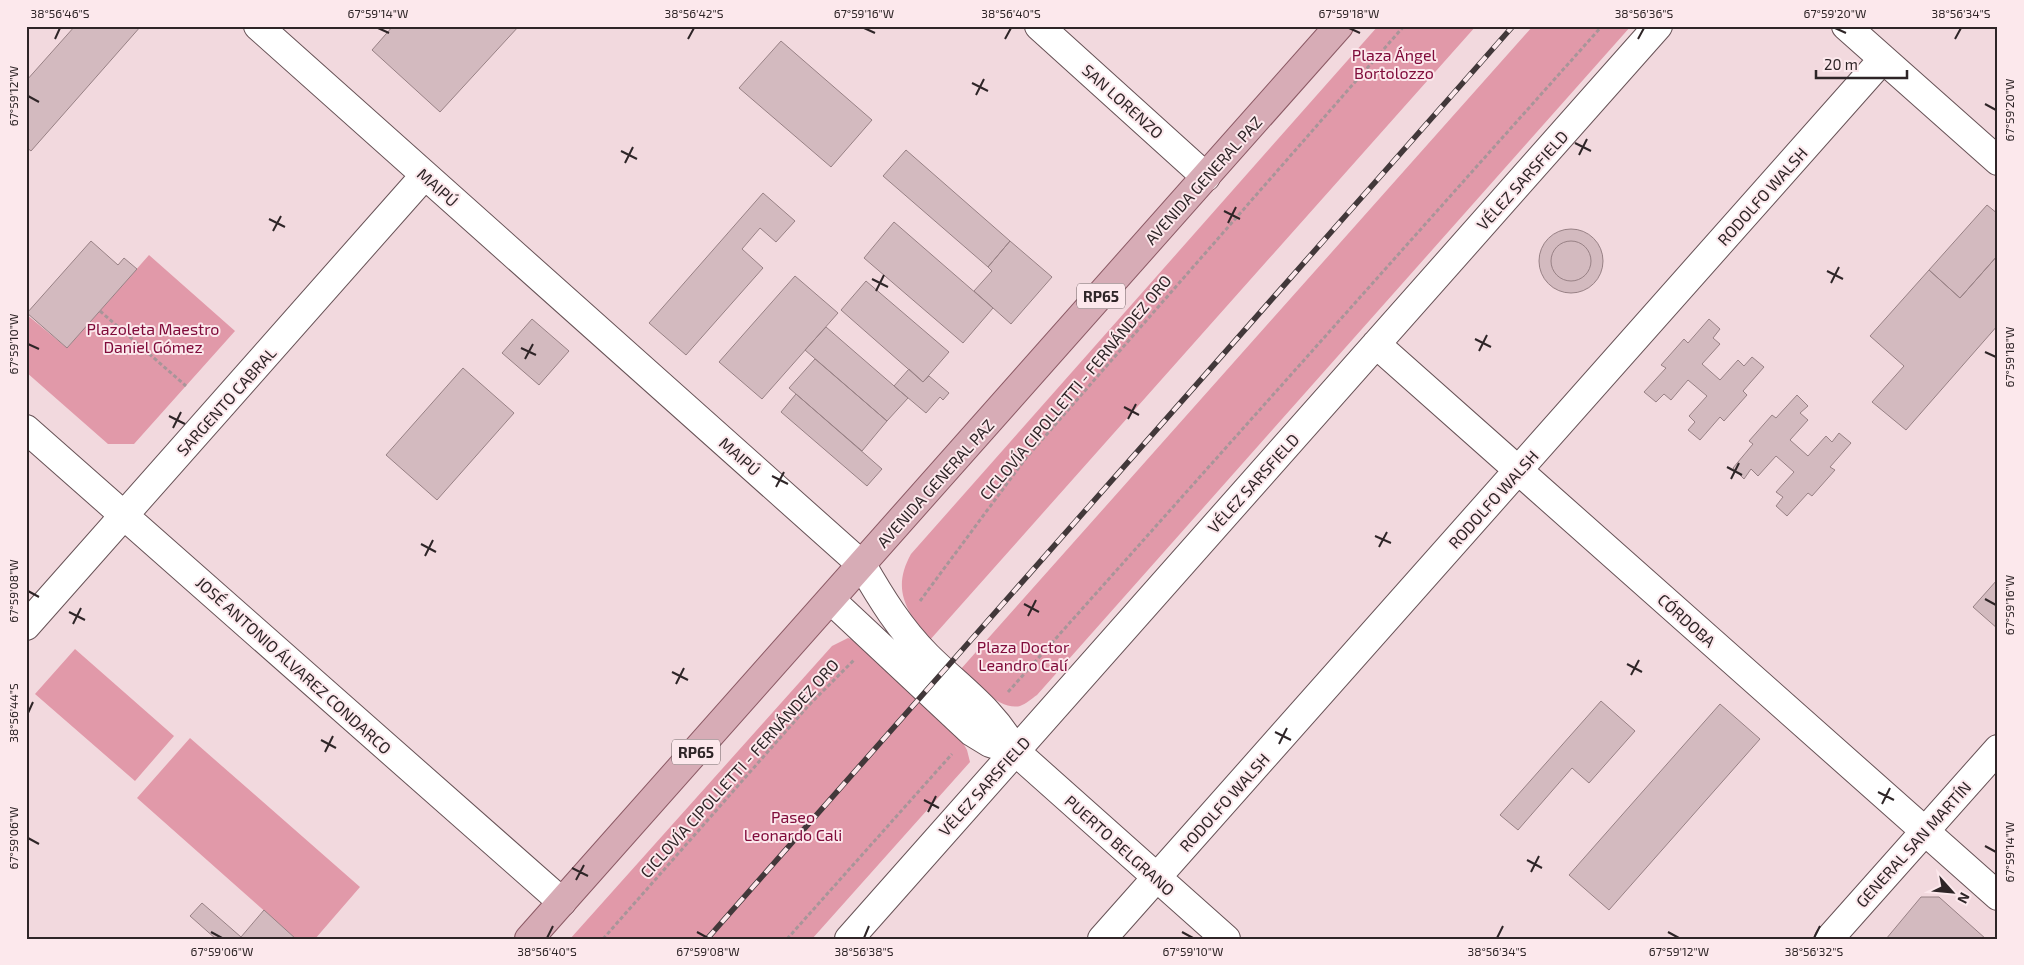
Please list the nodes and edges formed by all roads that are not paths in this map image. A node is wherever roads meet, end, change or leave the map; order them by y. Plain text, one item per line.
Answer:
1 (258, 26) edge
2 (1039, 26) edge
3 (1339, 26) edge
4 (1658, 26) edge
5 (1846, 26) edge
6 (1883, 59) junction
7 (1998, 161) edge
8 (425, 175) junction
9 (1206, 176) junction
10 (1376, 344) junction
11 (26, 428) edge
12 (1519, 470) junction
13 (124, 515) junction
14 (862, 565) junction
15 (831, 600) junction
16 (26, 626) edge
17 (981, 722) junction
18 (1998, 749) edge
19 (1015, 751) junction
20 (1925, 831) junction
21 (1157, 878) junction
22 (1998, 896) edge
23 (562, 902) junction
24 (529, 939) edge
25 (849, 939) edge
26 (1102, 939) edge
27 (1226, 939) edge
28 (1829, 939) edge

1 - 8 street, MAIPÚ
2 - 9 street, SAN LORENZO
3 - 9 main road, AVENIDA GENERAL PAZ / RP65
4 - 10 street, VÉLEZ SARSFIELD
5 - 6 street
6 - 7 street
6 - 12 street, RODOLFO WALSH
8 - 13 street, SARGENTO CABRAL
8 - 14 street, MAIPÚ
9 - 14 main road, AVENIDA GENERAL PAZ / RP65
10 - 12 street, CÓRDOBA
10 - 19 street, VÉLEZ SARSFIELD
11 - 13 street, JOSÉ ANTONIO ÁLVAREZ CONDARCO
12 - 20 street, CÓRDOBA
12 - 21 street, RODOLFO WALSH
13 - 16 street, SARGENTO CABRAL
13 - 23 street, JOSÉ ANTONIO ÁLVAREZ CONDARCO
14 - 15 main road, AVENIDA GENERAL PAZ / RP65
14 - 17 street, MAIPÚ
15 - 17 street, MAIPÚ
15 - 23 main road, AVENIDA GENERAL PAZ / RP65
17 - 19 street, MAIPÚ
18 - 20 street, GENERAL SAN MARTÍN
19 - 21 street, PUERTO BELGRANO
19 - 25 street, VÉLEZ SARSFIELD
20 - 22 street, CÓRDOBA
20 - 28 street, GENERAL SAN MARTÍN
21 - 26 street, RODOLFO WALSH
21 - 27 street, PUERTO BELGRANO
23 - 24 main road, AVENIDA GENERAL PAZ / RP65

